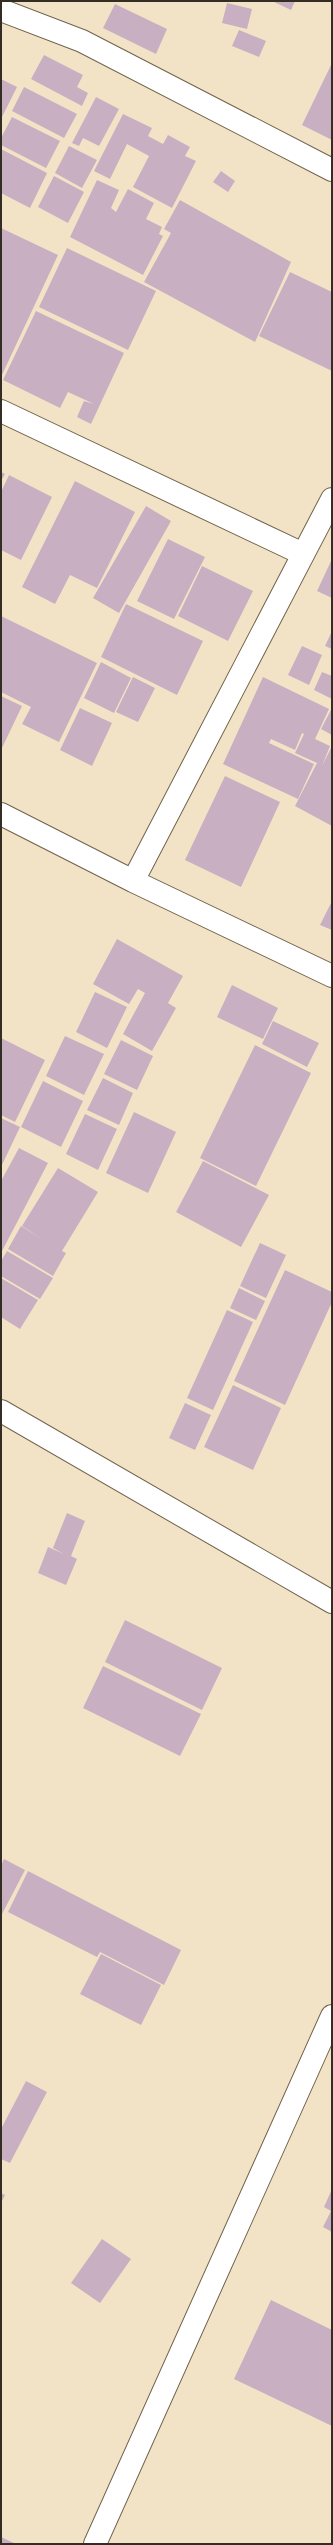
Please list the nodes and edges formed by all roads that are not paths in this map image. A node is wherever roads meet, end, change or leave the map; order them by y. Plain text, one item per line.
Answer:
1 (1, 10) edge
2 (332, 170) edge
3 (1, 411) edge
4 (332, 499) edge
5 (302, 554) junction
6 (1, 814) edge
7 (133, 881) junction
8 (332, 976) edge
9 (1, 1411) edge
10 (332, 1602) edge
11 (332, 2016) edge
12 (95, 2544) edge

1 - 2 street
3 - 5 street
4 - 5 street
5 - 7 street
6 - 7 street
7 - 8 street
9 - 10 street
11 - 12 street

